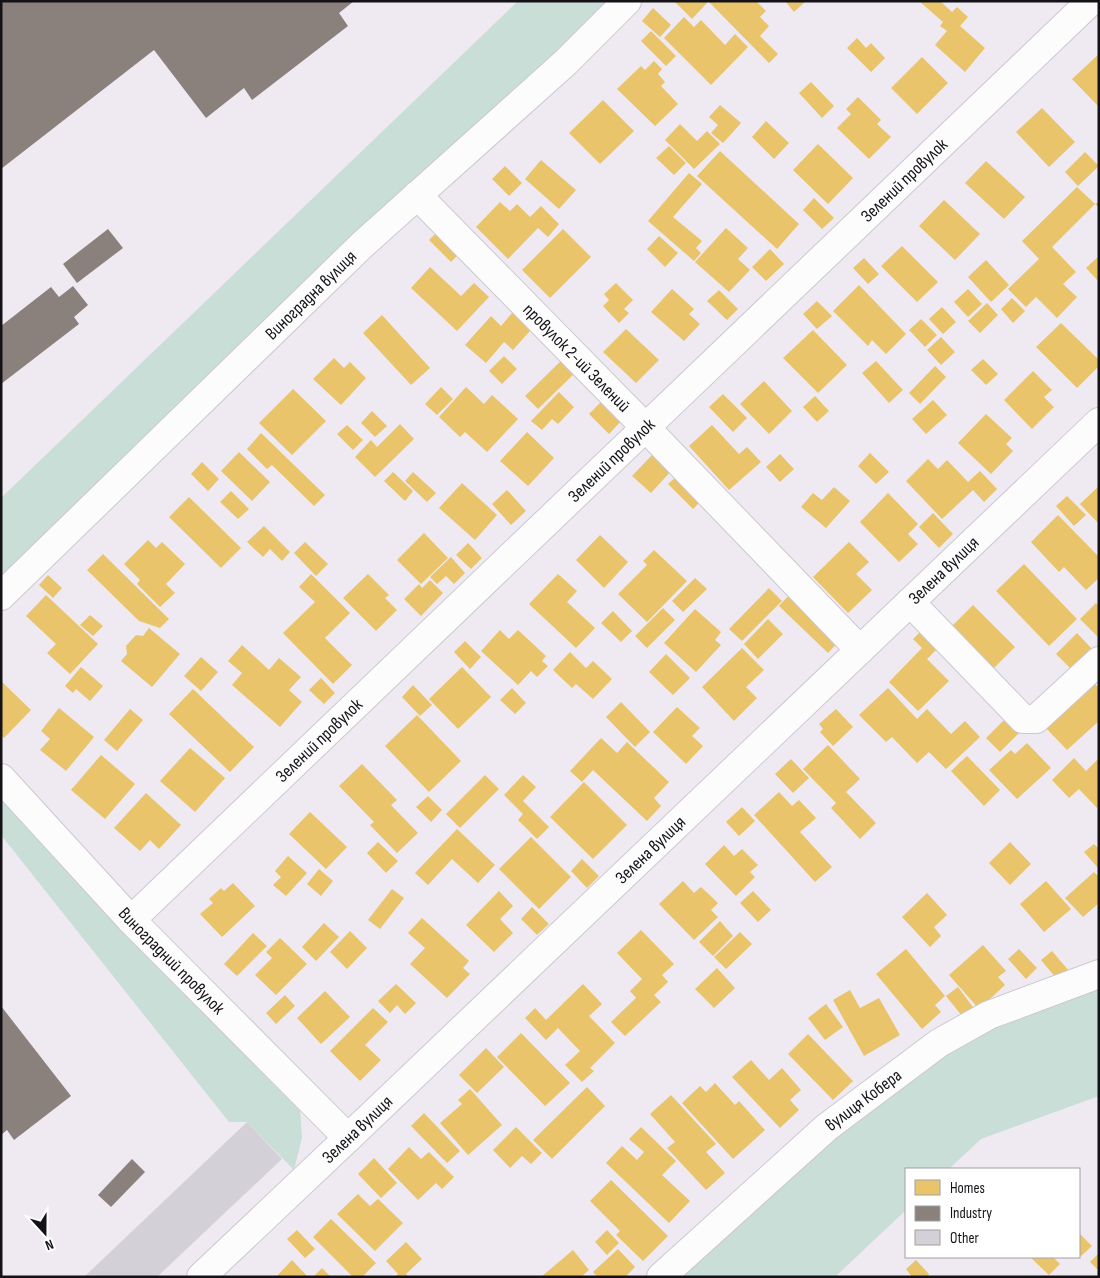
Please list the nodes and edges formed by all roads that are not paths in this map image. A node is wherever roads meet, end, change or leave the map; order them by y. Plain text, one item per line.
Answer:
1 (627, 1) edge
2 (1091, 1) edge
3 (418, 195) junction
4 (1099, 422) edge
5 (646, 428) junction
6 (1, 596) edge
7 (910, 602) junction
8 (860, 650) junction
9 (1099, 661) edge
10 (1, 778) edge
11 (131, 920) junction
12 (1099, 974) edge
13 (348, 1138) junction
14 (201, 1277) edge
15 (661, 1277) edge

1 - 3 street, Виноградна вулиця
2 - 5 street, Зелений провулок
3 - 5 street, провулок 2-ий Зелений
3 - 6 street, Виноградна вулиця
4 - 7 street, Зелена вулиця
5 - 8 street, провулок 2-ий Зелений
5 - 11 street, Зелений провулок
7 - 8 street, Зелена вулиця
7 - 9 street
8 - 13 street, Зелена вулиця
10 - 11 street, Виноградний провулок
11 - 13 street, Виноградний провулок
12 - 15 street, вулиця Кобера
13 - 14 street, Зелена вулиця

